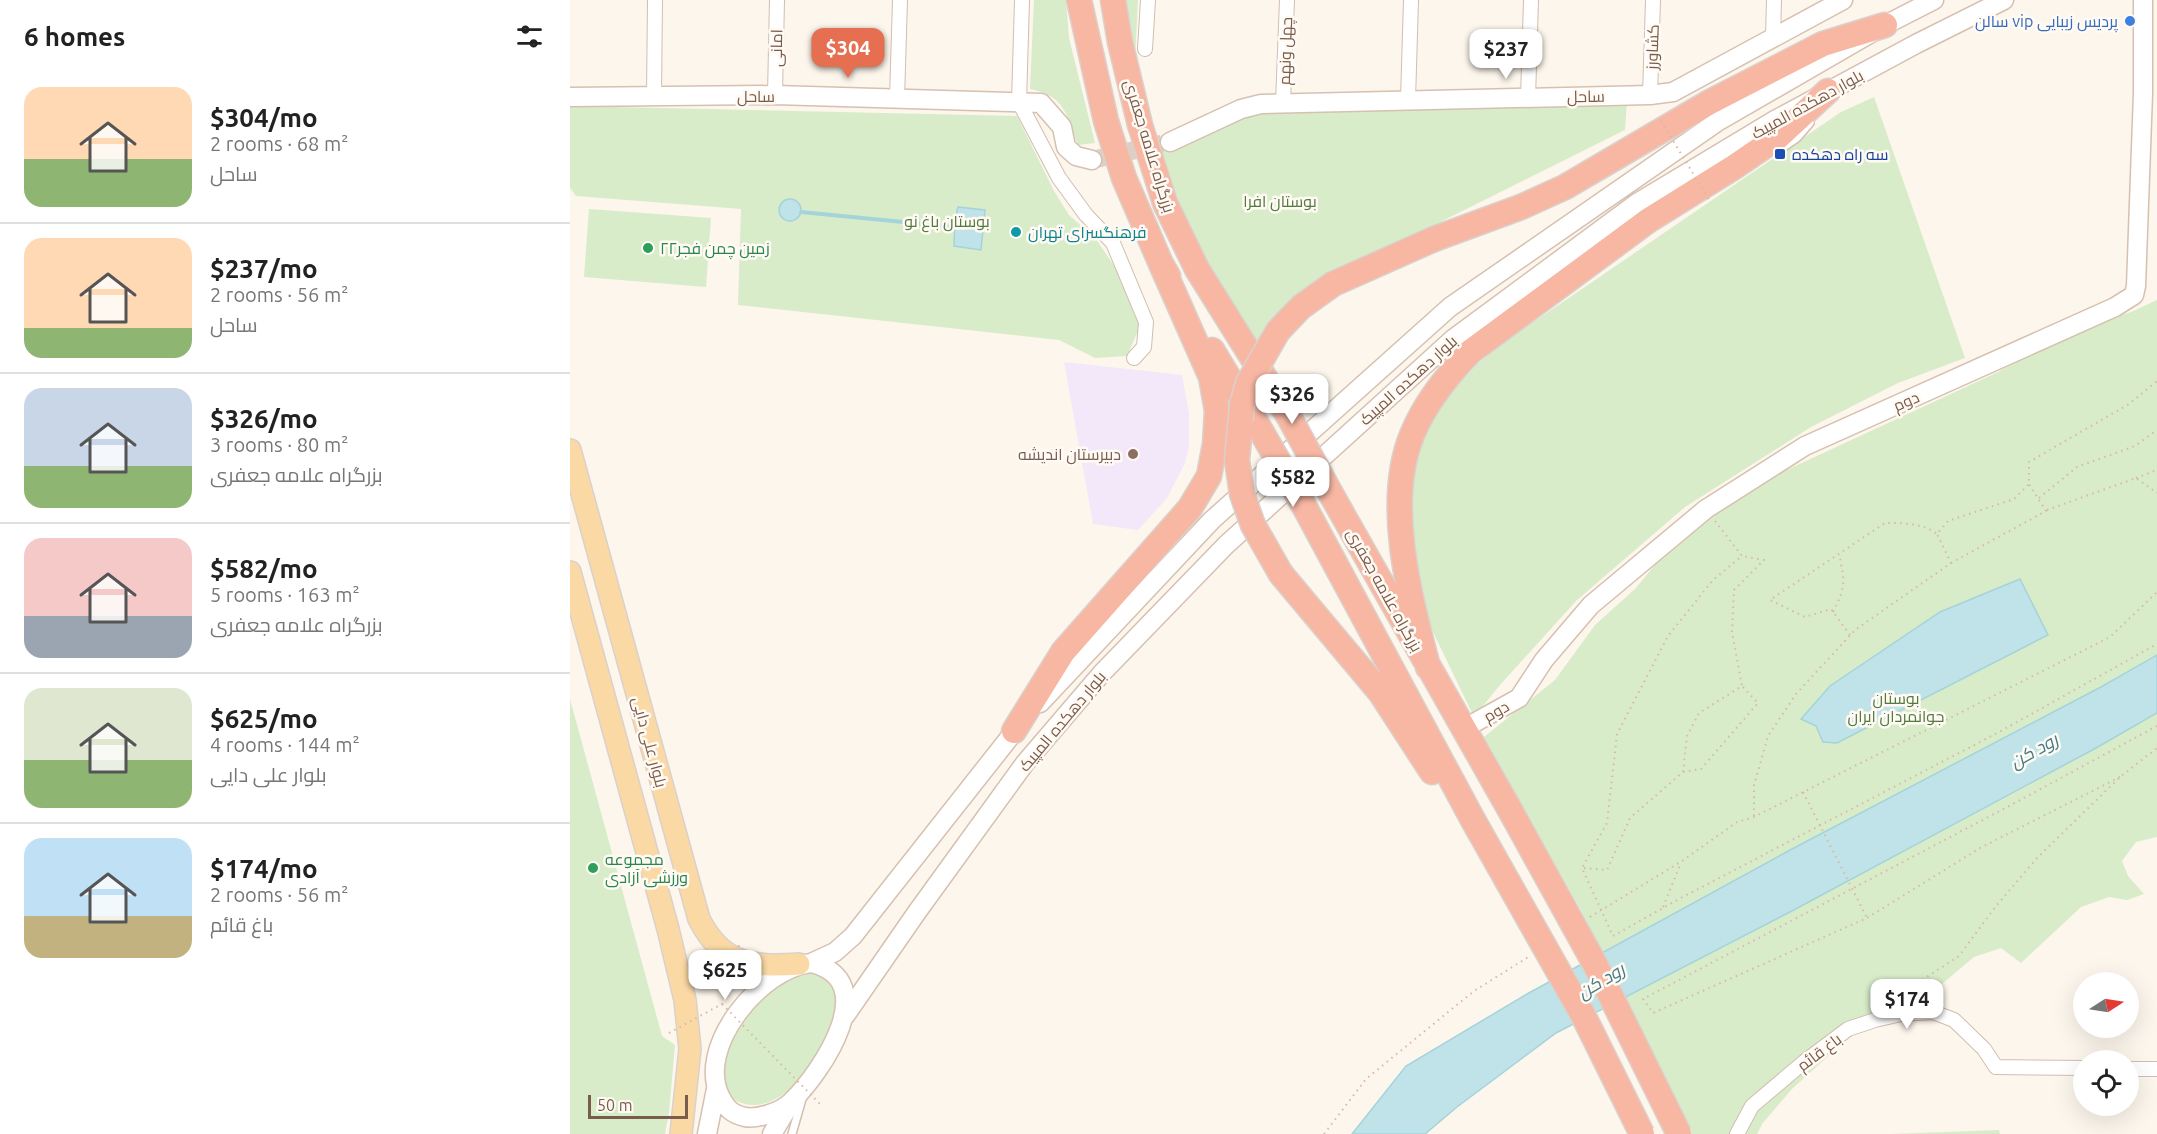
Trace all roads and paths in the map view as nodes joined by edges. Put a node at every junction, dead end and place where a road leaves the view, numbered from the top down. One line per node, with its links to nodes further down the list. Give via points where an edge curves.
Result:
1 (655, 0): 23 (street)
2 (777, 0): 21 (street, امانی)
3 (900, 0): 27 (street)
4 (1023, 0): 29 (street)
5 (1079, 0): 39 (highway, بزرگراه علامه جعفری, via 1106,121 1124,178)
6 (1113, 0): 60 (highway, بزرگراه علامه جعفری, bridge, via 1140,124 1165,203 1197,269 1288,415)
7 (1148, 0): 19 (street)
8 (1287, 0): 30 (street, چهل ونهم)
9 (1411, 0): 28 (street)
10 (1531, 0): 25 (street)
11 (1653, 0): 22 (street, کشاورز)
12 (1774, 0): 18 (street)
13 (1843, 0): 18 (main road, ساحل)
14 (1934, 0): 17 (main road, بلوار دهکده المپیک)
15 (2004, 0): 26 (main road, بلوار دهکده المپیک, via 1916,44)
16 (2143, 0): 20 (main road, دوم)
17 (1885, 25): 64 (main road, بلوار دهکده المپیک, via 1717,122 1450,308 1212,520); 70 (highway, bridge, via 1823,44 1710,102 1565,187 1333,284 1301,307 1278,331 1248,383 1237,460 1242,494 1253,525 1281,574 1380,692 1428,767)
18 (1773, 37): 22 (main road, ساحل, via 1673,92)
19 (1145, 49)
20 (2150, 93): 49 (main road, دوم, via 2134,295 1805,446)
21 (775, 95): 23 (main road, ساحل); 27 (main road, ساحل)
22 (1650, 95): 25 (main road, ساحل)
23 (654, 96): 24 (main road, ساحل)
24 (570, 97)
25 (1528, 98): 28 (main road, ساحل)
26 (1824, 98): 37 (highway, via 1778,137); 82 (main road, بلوار دهکده المپیک, via 1775,120 1637,203 1453,339 1226,545 1102,673 1025,763)
27 (897, 99): 29 (main road, ساحل)
28 (1408, 100): 30 (main road, ساحل)
29 (1019, 102): 35 (main road, ساحل, via 1041,104 1062,127 1066,147 1076,156); 40 (street, via 1059,178 1113,243 1146,322 1143,347)
30 (1283, 103): 33 (main road, ساحل, via 1241,109)
31 (1815, 117): 34 (lane, via 1797,138)
32 (1660, 121): 38 (path, bridge)
33 (1170, 141)
34 (1773, 154)
35 (1092, 160)
36 (1712, 191): 37 (lane)
37 (1677, 203): 60 (highway, via 1470,352 1447,376 1428,405 1412,436 1403,469 1400,522 1409,595)
38 (1711, 203)
39 (1161, 264): 64 (highway, via 1211,377 1217,411 1209,476 1190,508 1063,652); 70 (highway, بزرگراه علامه جعفری, bridge, via 1303,504)
40 (1134, 358)
41 (2157, 381): 46 (path, via 2129,404 2029,462)
42 (2157, 430): 48 (path, via 2135,446 2077,467)
43 (570, 450): 79 (main road, بلوار علی دایی, via 699,919 722,951 748,963)
44 (2157, 470): 45 (path)
45 (2136, 478): 47 (path); 50 (path)
46 (2029, 484): 48 (path); 51 (path, via 2014,499 1948,521)
47 (2157, 493)
48 (2038, 498): 50 (path)
49 (1706, 509): 53 (path); 62 (main road, دوم, via 1591,605 1544,660 1519,698)
50 (2046, 511): 54 (path)
51 (1937, 534): 52 (path, via 1904,523 1885,524); 54 (path)
52 (1839, 554): 57 (path, via 1843,593); 57 (path, via 1770,600 1805,617 1832,609)
53 (1742, 556): 61 (path, via 1764,560 1734,590 1732,632); 72 (path, via 1713,580 1668,636 1617,734 1607,823)
54 (1951, 563): 58 (path)
55 (570, 572): 91 (main road, بلوار علی دایی, via 685,1000 690,1049)
56 (2157, 592): 68 (path, via 2110,637)
57 (1833, 612): 58 (path)
58 (1850, 635): 69 (path, via 1796,694 1768,736 1754,785)
59 (2157, 644): 73 (path, via 1991,736)
60 (1428, 667): 97 (highway, بزرگراه علامه جعفری, bridge, via 1596,966)
61 (1742, 686): 66 (path, via 1699,713 1687,736); 66 (path, via 1758,703 1701,769)
62 (1474, 723)
63 (2157, 726): 75 (path, via 1642,999 1653,1013)
64 (1014, 730): 79 (main road, بلوار دهکده المپیک, via 853,936 835,952)
65 (2157, 748): 67 (path)
66 (1683, 772): 72 (path, via 1630,819 1607,870)
67 (2120, 777): 75 (path, via 1980,848); 81 (path, via 2037,858 1959,956)
68 (1803, 792): 69 (path); 75 (path, bridge)
69 (1754, 817): 71 (path, via 1737,822)
70 (1473, 820): 96 (highway, بزرگراه علامه جعفری, bridge, via 1583,1015)
71 (1682, 861): 73 (path); 74 (path)
72 (1582, 868): 74 (path)
73 (1663, 907): 74 (path, via 1613,936)
74 (1601, 910): 76 (path)
75 (1867, 918)
76 (1581, 923)
77 (739, 945): 80 (path, bridge)
78 (1533, 954): 95 (path, via 1474,991 1366,1078)
79 (805, 964): 82 (main road, via 824,966 839,981 844,991); 88 (main road, via 765,983 738,1012 718,1050)
80 (722, 1004): 83 (path, bridge); 90 (path, bridge)
81 (1880, 1007)
82 (844, 1016): 87 (main road, via 830,1049)
83 (669, 1034)
84 (2073, 1068): 98 (street, باغ قائم, via 1996,1067 1984,1049 1954,1020 1933,1012 1901,1014 1848,1029 1752,1106)
85 (2139, 1069): 86 (street)
86 (2157, 1069)
87 (810, 1079): 89 (main road); 94 (lane)
88 (716, 1089): 89 (main road, via 736,1115 764,1116); 92 (main road)
89 (790, 1104): 93 (main road)
90 (822, 1106)
91 (681, 1134)
92 (707, 1134)
93 (772, 1134)
94 (792, 1134)
95 (1324, 1134)
96 (1642, 1134)
97 (1679, 1134)
98 (1737, 1134)

